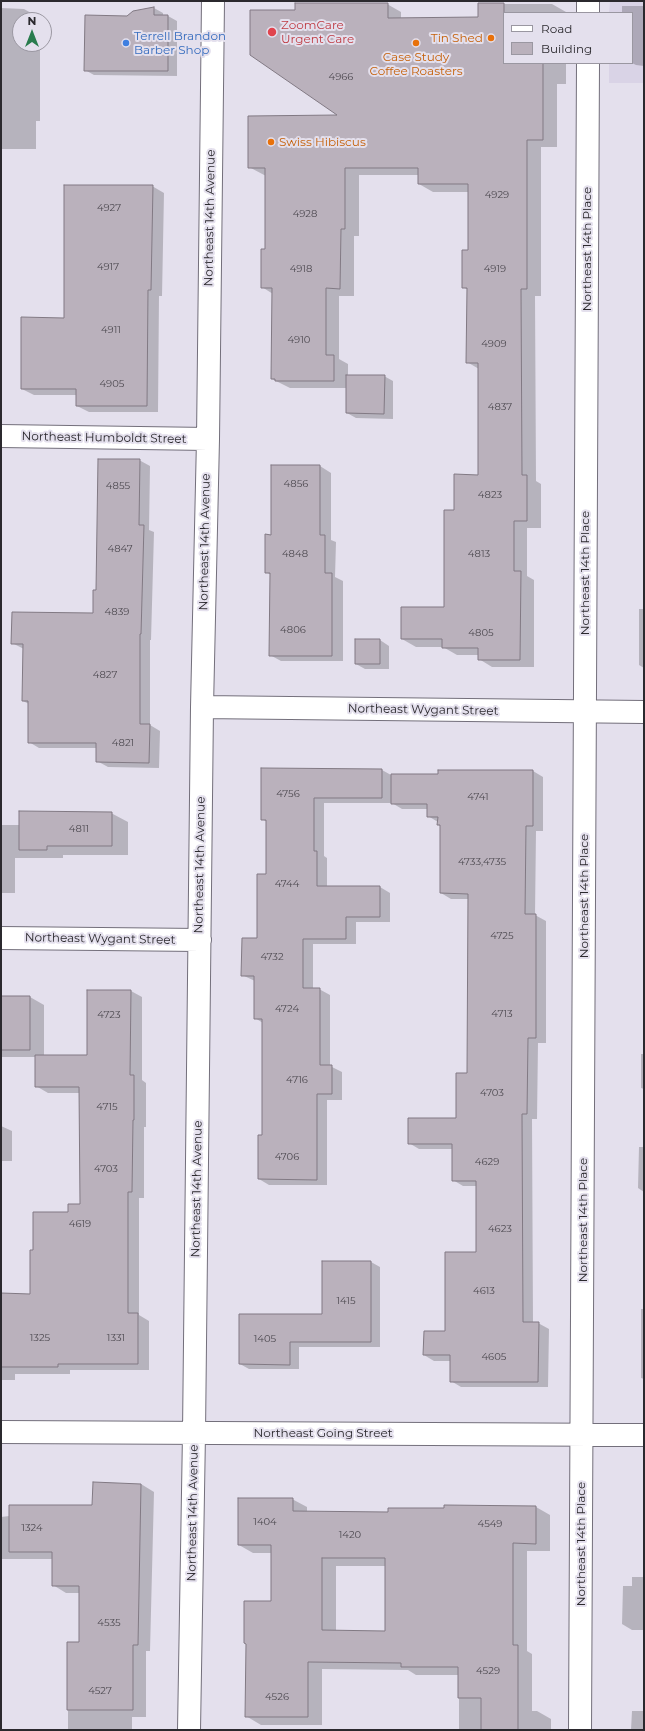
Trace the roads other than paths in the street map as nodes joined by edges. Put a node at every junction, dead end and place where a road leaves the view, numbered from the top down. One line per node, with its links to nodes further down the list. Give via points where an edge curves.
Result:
1 (213, 1): 6 (street, Northeast 14th Avenue)
2 (588, 1): 3 (street)
3 (588, 12)
4 (588, 64): 8 (street, Northeast 14th Place)
5 (1, 436): 6 (street, Northeast Humboldt Street)
6 (208, 439): 7 (street, Northeast 14th Avenue)
7 (202, 707): 8 (street, Northeast Wygant Street); 11 (street, Northeast 14th Avenue)
8 (584, 712): 9 (street, Northeast Wygant Street); 14 (street, Northeast 14th Place)
9 (644, 712)
10 (1, 938): 11 (street, Northeast Wygant Street)
11 (200, 940): 13 (street, Northeast 14th Avenue)
12 (1, 1432): 13 (street, Northeast Going Street)
13 (194, 1433): 14 (street, Northeast Going Street); 16 (street, Northeast 14th Avenue)
14 (582, 1435): 15 (street, Northeast Going Street); 17 (street, Northeast 14th Place)
15 (644, 1435)
16 (190, 1730)
17 (580, 1730)

